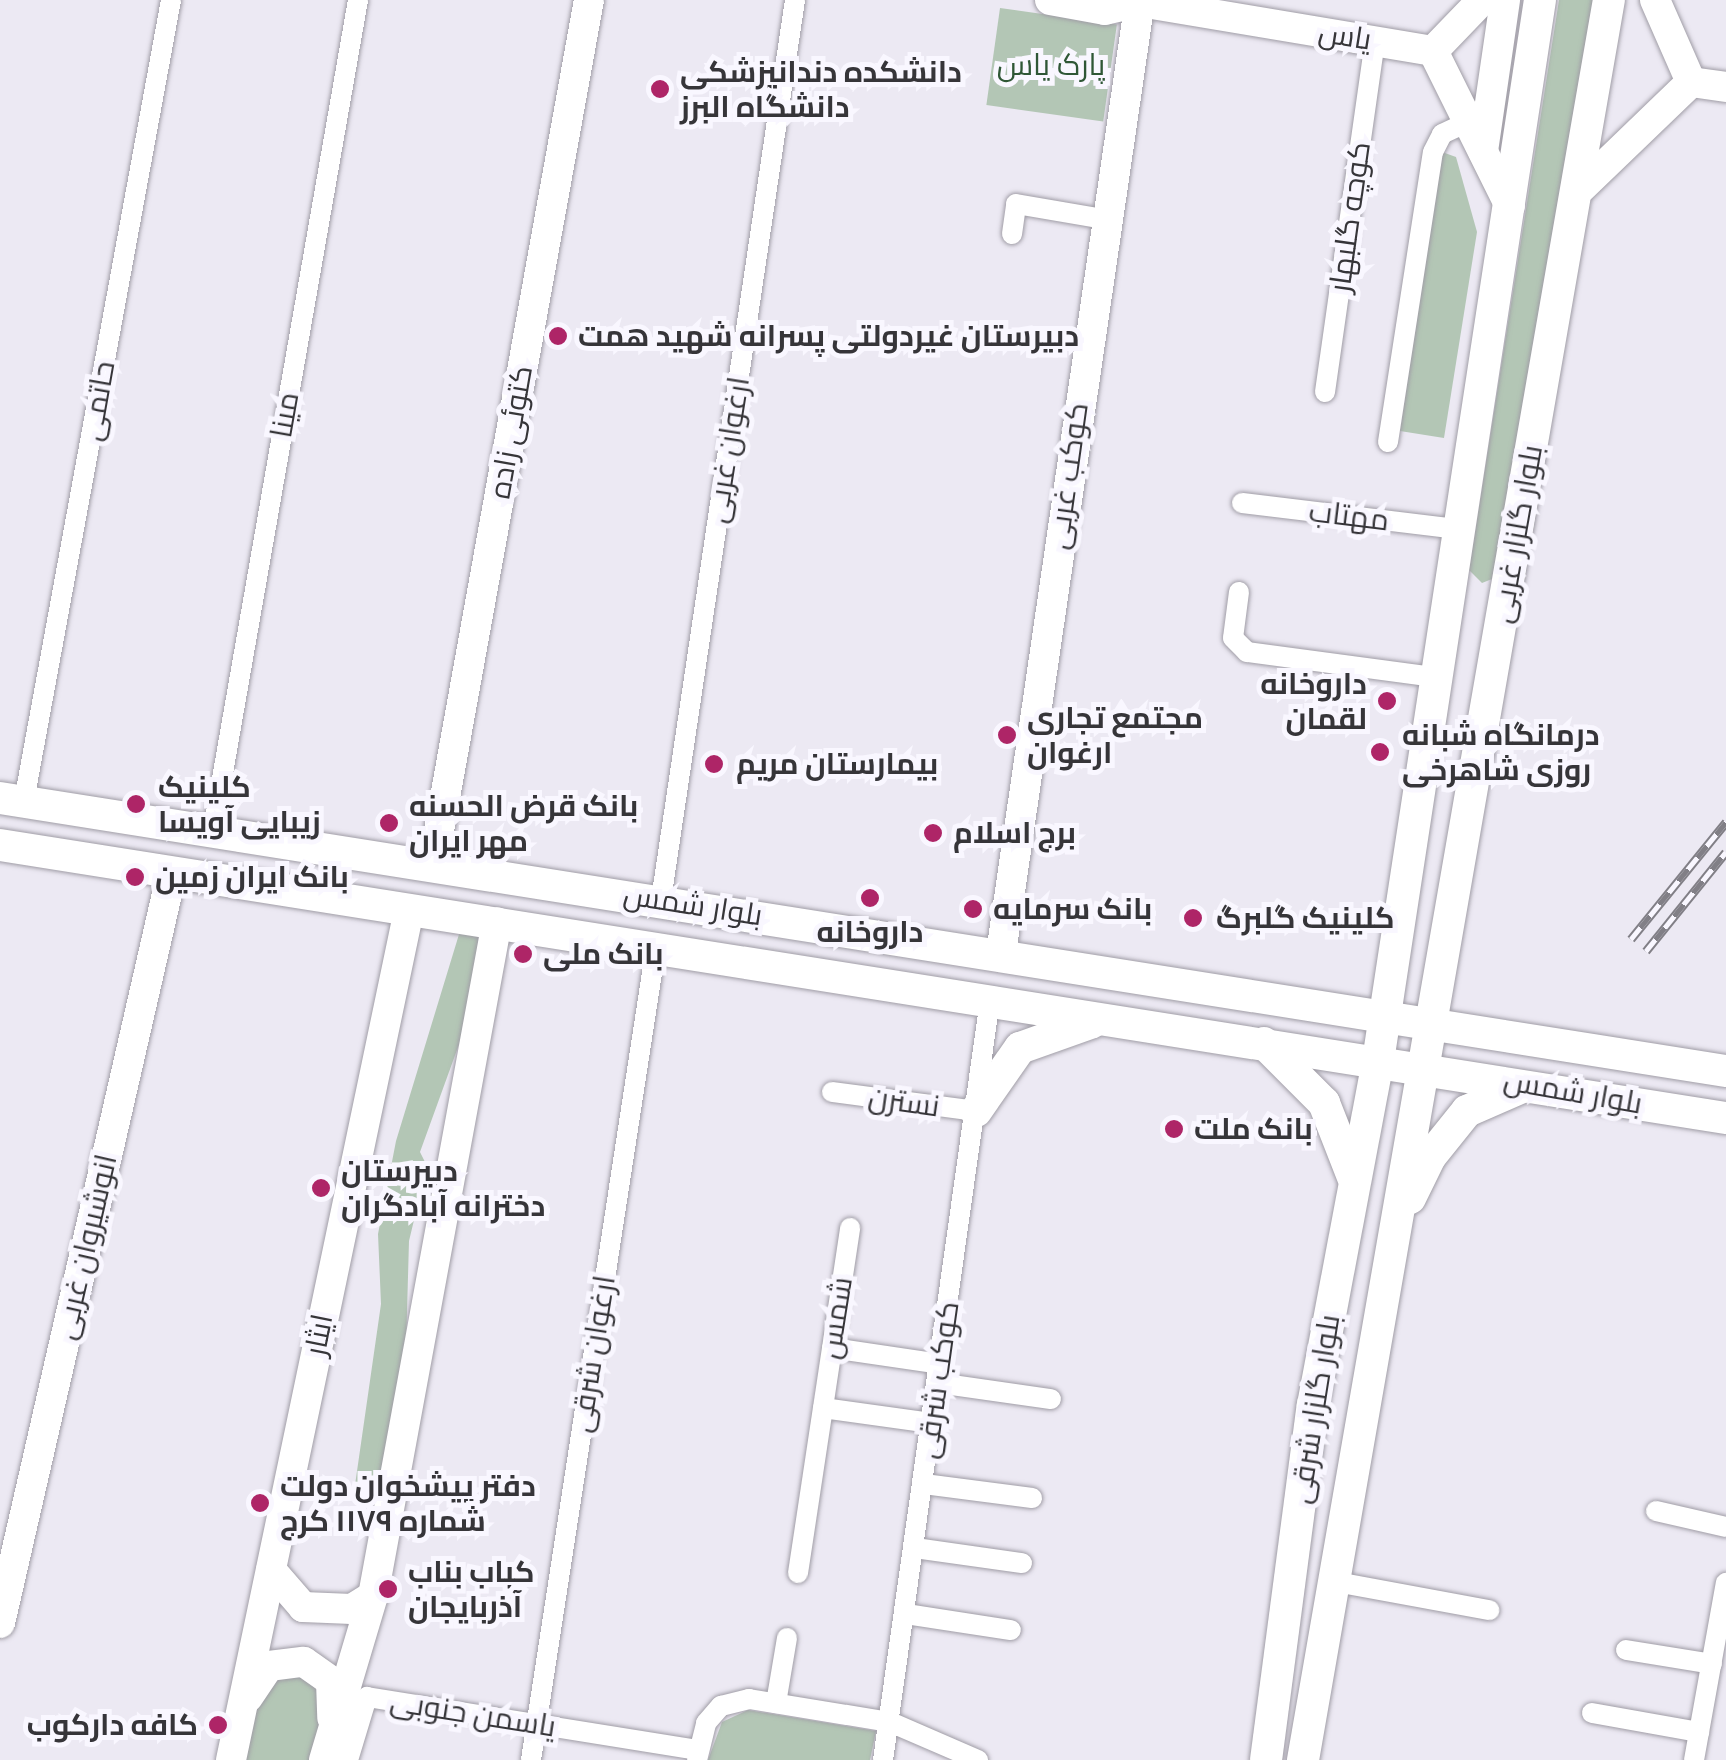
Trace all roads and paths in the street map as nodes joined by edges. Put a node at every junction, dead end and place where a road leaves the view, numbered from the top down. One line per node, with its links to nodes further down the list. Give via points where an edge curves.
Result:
1 (171, 0): 31 (street, حاتمی)
2 (358, 0): 32 (street, مینا)
3 (590, 0): 34 (street, کتوئی زاده)
4 (795, 0): 36 (street, ارغوان غربی)
5 (1050, 0): 11 (street, یاس, via 1105,10)
6 (1482, 0): 13 (street)
7 (1505, 0): 17 (street)
8 (1540, 0): 19 (main road, بلوار گلزار غربی)
9 (1609, 0): 18 (main road, بلوار گلزار غربی)
10 (1655, 0): 14 (street)
11 (1139, 1): 12 (street, یاس); 20 (street, کوکب غربی)
12 (1375, 42): 13 (street, یاس); 22 (street, کوچه گلبهار)
13 (1433, 51): 16 (street)
14 (1691, 82): 15 (street); 18 (street)
15 (1726, 87)
16 (1468, 122): 17 (street); 23 (street, via 1436,140)
17 (1482, 151): 19 (street)
18 (1580, 188): 27 (main road, بلوار گلزار غربی)
19 (1510, 206): 25 (main road, بلوار گلزار غربی)
20 (1104, 218): 21 (street, via 1016,204); 40 (street, کوکب غربی)
21 (1012, 234)
22 (1325, 392)
23 (1388, 442)
24 (1242, 503): 25 (street, مهتاب)
25 (1456, 529): 26 (main road, بلوار گلزار غربی)
26 (1450, 571): 27 (main road, via 1456,592 1479,602); 30 (main road, بلوار گلزار غربی)
27 (1507, 586): 29 (main road, بلوار گلزار غربی)
28 (1239, 592): 30 (street, via 1232,638 1247,652)
29 (1495, 653): 30 (main road, via 1470,637); 44 (main road, بلوار گلزار غربی)
30 (1436, 661): 42 (main road, بلوار گلزار غربی)
31 (12, 799): 32 (main road, بلوار شمس)
32 (213, 830): 34 (main road, بلوار شمس)
33 (0, 845): 35 (main road, بلوار شمس)
34 (433, 864): 36 (main road, بلوار شمس)
35 (160, 886): 37 (main road, بلوار شمس); 69 (street, انوشیروان غربی); 79 (street, انوشیروان غربی)
36 (660, 900): 40 (main road, بلوار شمس)
37 (409, 910): 38 (main road, بلوار شمس); 72 (street, ایثار)
38 (496, 922): 39 (main road, بلوار شمس); 76 (street)
39 (656, 947): 41 (main road, بلوار شمس); 90 (street, ارغوان شرقی)
40 (1001, 954): 42 (main road, بلوار شمس)
41 (990, 1000): 43 (main road, بلوار شمس); 51 (street, کوکب شرقی)
42 (1385, 1014): 44 (main road, بلوار شمس); 46 (main road, بلوار گلزار غربی)
43 (1112, 1019): 45 (main road, بلوار شمس); 51 (main road, via 1044,1035 1020,1048)
44 (1428, 1021): 47 (main road, بلوار گلزار غربی); 48 (main road, بلوار شمس)
45 (1264, 1043): 46 (main road, بلوار شمس); 53 (main road, via 1324,1103)
46 (1378, 1061): 47 (main road, بلوار شمس); 53 (main road, بلوار گلزار شرقی)
47 (1421, 1067): 49 (main road, بلوار شمس); 55 (main road, بلوار گلزار شرقی)
48 (1726, 1071)
49 (1532, 1085): 52 (main road, بلوار شمس); 55 (main road, via 1488,1097 1448,1130)
50 (832, 1092): 51 (street, نسترن)
51 (976, 1111): 57 (street, کوکب شرقی)
52 (1726, 1118)
53 (1355, 1185): 59 (main road, بلوار گلزار شرقی)
54 (850, 1228): 56 (street, شمس)
55 (1393, 1240): 61 (main road, بلوار گلزار شرقی)
56 (832, 1348): 57 (street); 60 (street, شمس)
57 (939, 1374): 58 (street); 62 (street, کوکب شرقی)
58 (1051, 1399)
59 (1313, 1405): 61 (main road, via 1322,1433 1334,1441 1358,1432); 66 (main road, بلوار گلزار شرقی)
60 (823, 1408): 62 (street); 73 (street, شمس)
61 (1366, 1417): 67 (main road, بلوار گلزار شرقی)
62 (931, 1423): 63 (street, کوکب شرقی)
63 (924, 1484): 64 (street); 70 (street, کوکب شرقی)
64 (1032, 1498)
65 (1656, 1512): 68 (street)
66 (1297, 1522): 67 (main road, via 1306,1492 1324,1480 1343,1489); 98 (main road, بلوار گلزار شرقی)
67 (1348, 1526): 74 (main road, بلوار گلزار شرقی)
68 (1726, 1527)
69 (0, 1545)
70 (915, 1548): 71 (street); 78 (street, کوکب شرقی)
71 (1022, 1563)
72 (271, 1570): 76 (street, via 283,1592 315,1610 352,1609); 87 (street, ایثار)
73 (798, 1573)
74 (1336, 1582): 77 (street); 99 (main road, بلوار گلزار شرقی)
75 (1726, 1583): 83 (street)
76 (373, 1596): 92 (street)
77 (1489, 1610)
78 (906, 1614): 80 (street); 89 (street, کوکب شرقی)
79 (0, 1623)
80 (1010, 1630)
81 (787, 1638): 84 (street)
82 (1626, 1650): 83 (street)
83 (1712, 1664): 85 (street)
84 (776, 1703): 89 (street); 93 (street, via 749,1698 720,1706)
85 (1704, 1705): 86 (street); 91 (street)
86 (1726, 1708)
87 (241, 1710): 92 (street, via 269,1666 304,1662 330,1681); 94 (street, ایثار)
88 (1592, 1713): 91 (street)
89 (890, 1722): 96 (street, کوکب شرقی); 97 (street)
90 (536, 1724): 92 (street, یاسمن جنوبی, via 367,1697); 93 (street, یاسمن جنوبی); 95 (street, ارغوان شرقی)
91 (1699, 1732): 100 (street)
92 (334, 1754)
93 (697, 1755)
94 (231, 1760)
95 (530, 1760)
96 (883, 1760)
97 (978, 1760)
98 (1266, 1760)
99 (1303, 1760)
100 (1694, 1760)

